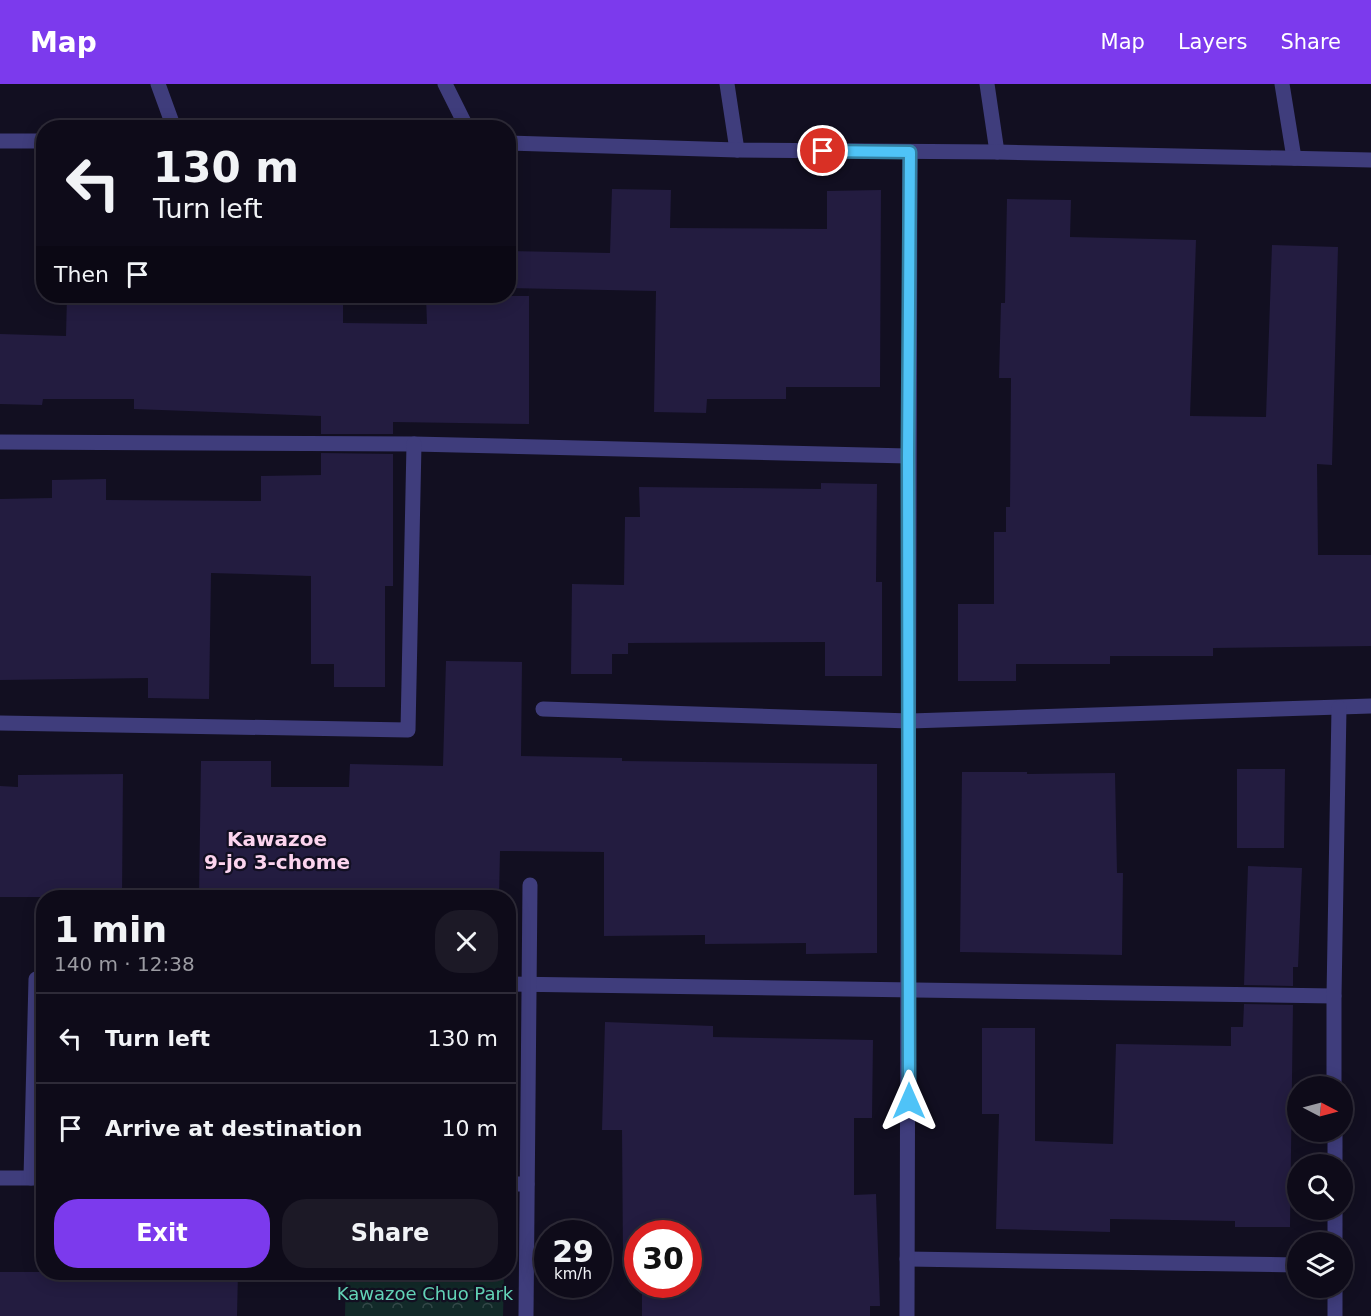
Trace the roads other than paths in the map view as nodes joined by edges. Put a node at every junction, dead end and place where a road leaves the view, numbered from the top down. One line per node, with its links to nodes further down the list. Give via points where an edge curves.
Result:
1 (158, 84): 6 (street)
2 (445, 84): 7 (street)
3 (727, 84): 11 (street)
4 (987, 84): 13 (street)
5 (1282, 84): 14 (street)
6 (171, 120)
7 (463, 120)
8 (0, 141): 9 (street)
9 (36, 141)
10 (516, 143): 11 (street)
11 (737, 150): 12 (street)
12 (910, 152): 13 (street); 18 (street)
13 (997, 152): 14 (street)
14 (1294, 158): 15 (street)
15 (1371, 160)
16 (0, 442): 17 (street)
17 (414, 444): 18 (street); 23 (street, via 408,730)
18 (908, 456): 22 (street)
19 (1371, 706): 20 (street)
20 (1340, 708): 22 (street); 28 (street)
21 (543, 709): 22 (street)
22 (910, 721): 27 (street)
23 (0, 723)
24 (530, 885): 26 (street)
25 (516, 984): 26 (street)
26 (530, 984): 27 (street); 33 (street)
27 (910, 989): 28 (street); 34 (street)
28 (1334, 996): 29 (street)
29 (1334, 1076)
30 (0, 1178): 31 (street)
31 (36, 1178)
32 (516, 1184): 33 (street)
33 (527, 1184): 37 (street)
34 (908, 1259): 35 (street); 38 (street)
35 (1287, 1264)
36 (1335, 1298): 39 (street)
37 (526, 1316)
38 (907, 1316)
39 (1335, 1316)

